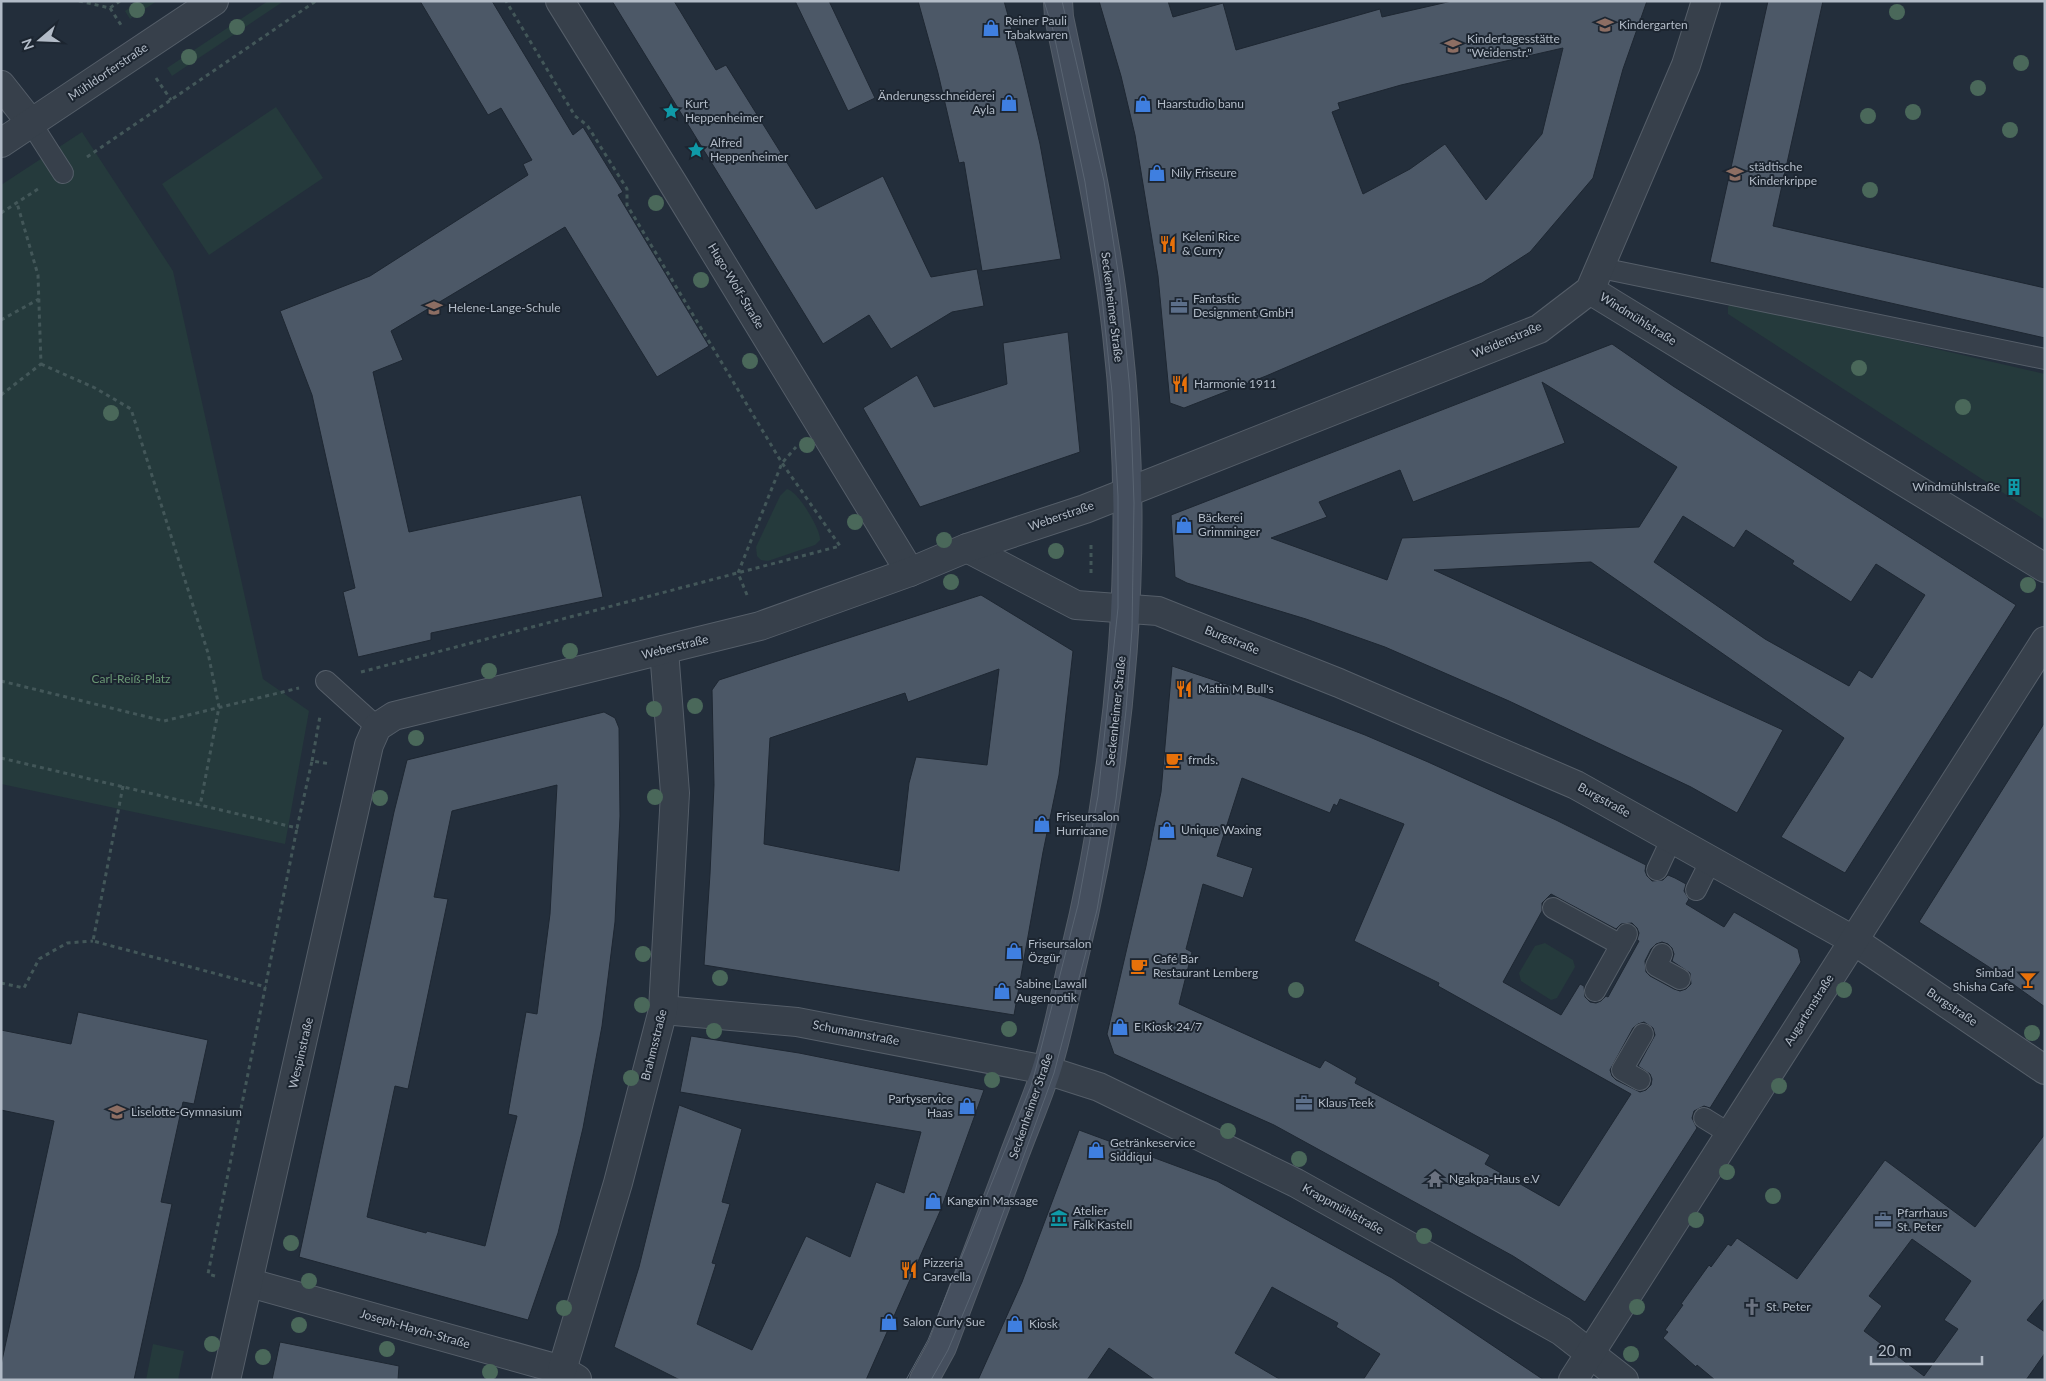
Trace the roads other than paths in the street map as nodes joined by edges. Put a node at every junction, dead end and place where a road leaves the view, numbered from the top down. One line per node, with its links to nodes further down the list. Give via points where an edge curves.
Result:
1 (214, 1): 6 (street, Mühldorferstraße)
2 (560, 1): 14 (street, Hugo-Wolf-Straße)
3 (1706, 1): 9 (street, via 1686,65)
4 (1056, 7): 11 (street, Seckenheimer Straße, via 1094,182 1111,287 1122,391)
5 (1, 85): 6 (street)
6 (31, 123): 7 (street, Mühldorferstraße); 8 (lane)
7 (1, 142)
8 (63, 173)
9 (1596, 279): 10 (lane); 11 (street, Weidenstraße, via 1538,329); 13 (street, Windmühlstraße)
10 (2045, 358)
11 (1126, 492): 12 (street, Weberstraße); 15 (street, Seckenheimer Straße)
12 (967, 548): 14 (street, Weberstraße); 15 (street, via 1076,605)
13 (2045, 568)
14 (910, 572): 17 (street, Weberstraße, via 760,626)
15 (1126, 609): 20 (street, Burgstraße, via 1158,611 1339,682 1576,785); 31 (street, Seckenheimer Straße, via 1107,798 1087,908)
16 (2045, 641): 25 (street, Augartenstraße)
17 (664, 650): 19 (street, Weberstraße, via 394,716); 29 (street, Brahmsstraße, via 674,793)
18 (326, 681): 19 (lane)
19 (377, 727): 36 (street, Wespinstraße, via 369,745)
20 (1672, 838): 21 (street, Burgstraße); 22 (lane)
21 (1711, 860): 23 (lane); 25 (street, Burgstraße)
22 (1657, 870)
23 (1696, 890)
24 (1553, 908): 28 (lane, via 1624,940)
25 (1853, 940): 32 (street, Burgstraße); 35 (street, Augartenstraße)
26 (1662, 954): 27 (lane, via 1656,966)
27 (1680, 979)
28 (1595, 991)
29 (663, 1010): 31 (street, Schumannstraße, via 797,1022); 38 (street, Brahmsstraße)
30 (1643, 1034): 33 (lane, via 1622,1070)
31 (1046, 1070): 37 (street, Krappmühlstraße, via 1099,1087 1296,1183 1561,1331); 40 (street, Seckenheimer Straße, via 942,1347)
32 (2045, 1070)
33 (1640, 1080)
34 (1704, 1118): 35 (lane)
35 (1730, 1134): 37 (street, Augartenstraße)
36 (250, 1283): 38 (street, Joseph-Haydn-Straße); 39 (street, Wespinstraße)
37 (1590, 1354): 41 (street, Augartenstraße); 42 (street, Krappmühlstraße)
38 (570, 1375)
39 (226, 1380)
40 (924, 1380)
41 (1573, 1380)
42 (1624, 1380)

